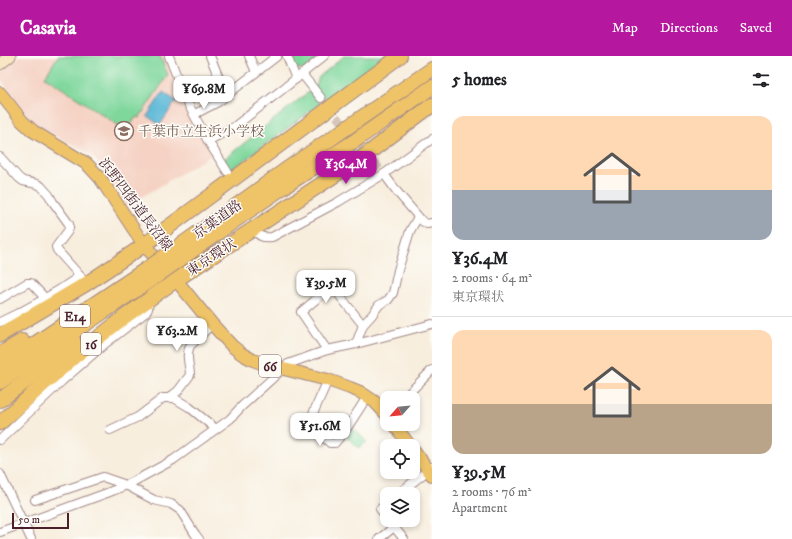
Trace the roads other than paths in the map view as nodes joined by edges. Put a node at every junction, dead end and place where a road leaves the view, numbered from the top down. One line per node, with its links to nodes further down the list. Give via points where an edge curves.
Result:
1 (10, 56): 9 (street)
2 (169, 56): 19 (street, via 186,100)
3 (210, 56): 15 (street)
4 (249, 56): 11 (street)
5 (277, 56): 11 (street)
6 (286, 56): 12 (street)
7 (324, 56): 12 (street)
8 (400, 56): 30 (highway)
9 (0, 64)
10 (432, 69): 26 (highway, 京葉道路 / E14, via 287,168)
11 (256, 72): 15 (street)
12 (299, 76): 16 (street); 20 (street, via 234,127)
13 (432, 88): 26 (highway, 京葉道路 / E14, via 282,188)
14 (0, 92): 30 (main road, 浜野四街道長沼線 / 66, via 33,131 87,164 100,178)
15 (226, 95): 19 (street)
16 (321, 98)
17 (432, 105): 22 (highway, 東京環状 / 16)
18 (432, 113): 22 (street)
19 (195, 114): 20 (street)
20 (208, 141): 24 (street)
21 (430, 144): 25 (street)
22 (367, 154): 29 (highway, 東京環状 / 16)
23 (0, 157): 33 (street, via 23,181 41,186 69,224 68,231 56,247)
24 (227, 171)
25 (384, 174): 27 (street); 29 (street, via 272,237 261,236)
26 (236, 212): 31 (highway, 京葉道路 / E14, bridge)
27 (418, 217): 28 (street, via 426,224); 42 (street, via 410,231 393,293 388,300 379,305)
28 (432, 223)
29 (254, 229): 34 (highway, 東京環状 / 16)
30 (144, 244): 33 (highway); 34 (main road, 浜野四街道長沼線 / 66)
31 (154, 270): 32 (highway, 京葉道路 / E14); 35 (highway, 京葉道路 / E14)
32 (135, 276): 46 (highway, via 118,280); 47 (highway, 京葉道路 / E14)
33 (83, 280): 36 (street); 43 (highway)
34 (176, 280): 38 (highway, 東京環状 / 16); 40 (main road, 浜野四街道長沼線 / 66)
35 (127, 296): 51 (highway, 京葉道路 / E14); 55 (highway, via 115,310)
36 (45, 298): 37 (street, via 31,283 27,283); 39 (street)
37 (0, 299)
38 (149, 300): 57 (highway, 東京環状 / 16, via 74,357); 62 (street, via 145,313 62,381)
39 (0, 322)
40 (212, 324): 48 (main road, 浜野四街道長沼線 / 66, via 242,354); 54 (street, via 190,346 187,355 190,376)
41 (432, 324): 44 (street)
42 (363, 325): 44 (street); 45 (street, via 332,286 301,312)
43 (0, 335)
44 (356, 344): 45 (street)
45 (327, 350): 48 (street, via 288,364)
46 (0, 354)
47 (0, 367)
48 (282, 369): 50 (main road, 浜野四街道長沼線 / 66); 59 (street, via 230,420)
49 (432, 370): 52 (street)
50 (328, 380): 53 (main road, 浜野四街道長沼線 / 66); 53 (street, via 311,418 312,426 330,443 335,443)
51 (0, 382)
52 (411, 391)
53 (367, 397): 56 (main road, 浜野四街道長沼線 / 66)
54 (169, 398): 59 (street, via 189,406); 61 (street, via 163,398 138,417)
55 (0, 400)
56 (380, 408)
57 (11, 414): 58 (highway, 東京環状 / 16); 60 (highway)
58 (0, 423)
59 (216, 429): 66 (street, via 173,460)
60 (0, 430)
61 (110, 430)
62 (0, 440)
63 (420, 457): 64 (main road)
64 (431, 470): 67 (street)
65 (0, 474): 69 (street)
66 (126, 485): 68 (street, via 103,477); 69 (street); 73 (street, via 180,510)
67 (408, 487)
68 (35, 500)
69 (23, 524): 71 (street); 72 (street)
70 (394, 527): 74 (street); 75 (street)
71 (0, 532)
72 (31, 539)
73 (199, 539)
74 (379, 539)
75 (404, 539)

